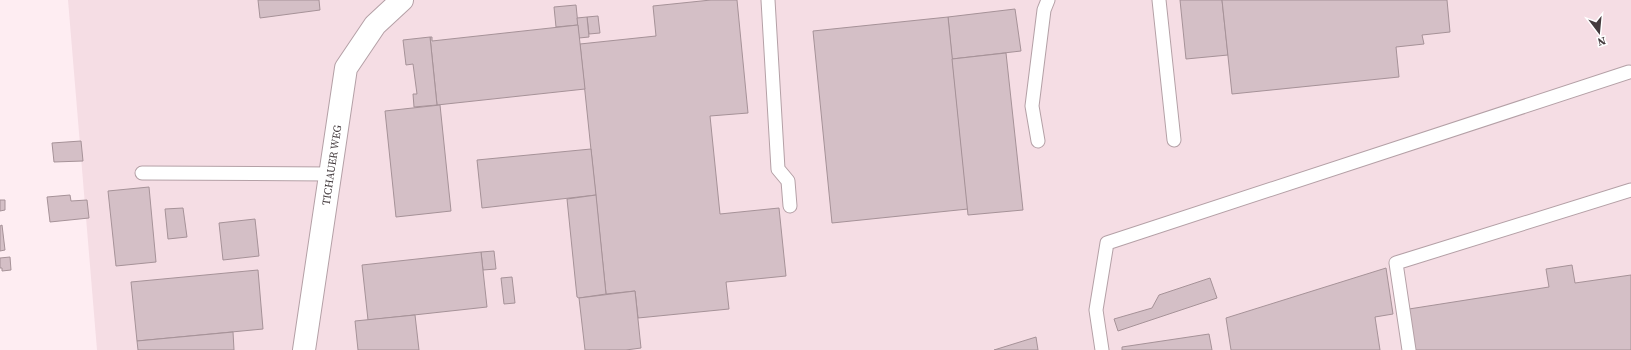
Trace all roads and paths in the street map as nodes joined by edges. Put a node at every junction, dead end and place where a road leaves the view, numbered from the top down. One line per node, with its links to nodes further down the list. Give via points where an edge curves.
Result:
1 (402, 0): 9 (street, TICHAUER WEG, via 375,25 346,68)
2 (768, 0): 11 (lane, via 778,169 788,181)
3 (1048, 0): 7 (lane, via 1044,10 1032,106)
4 (1160, 0): 6 (lane)
5 (1629, 72): 13 (lane, via 1107,243 1096,310)
6 (1174, 140)
7 (1038, 141)
8 (142, 174): 9 (lane)
9 (330, 174): 12 (street, TICHAUER WEG)
10 (1631, 190): 14 (lane, via 1396,263)
11 (790, 206)
12 (304, 350)
13 (1102, 350)
14 (1409, 350)

